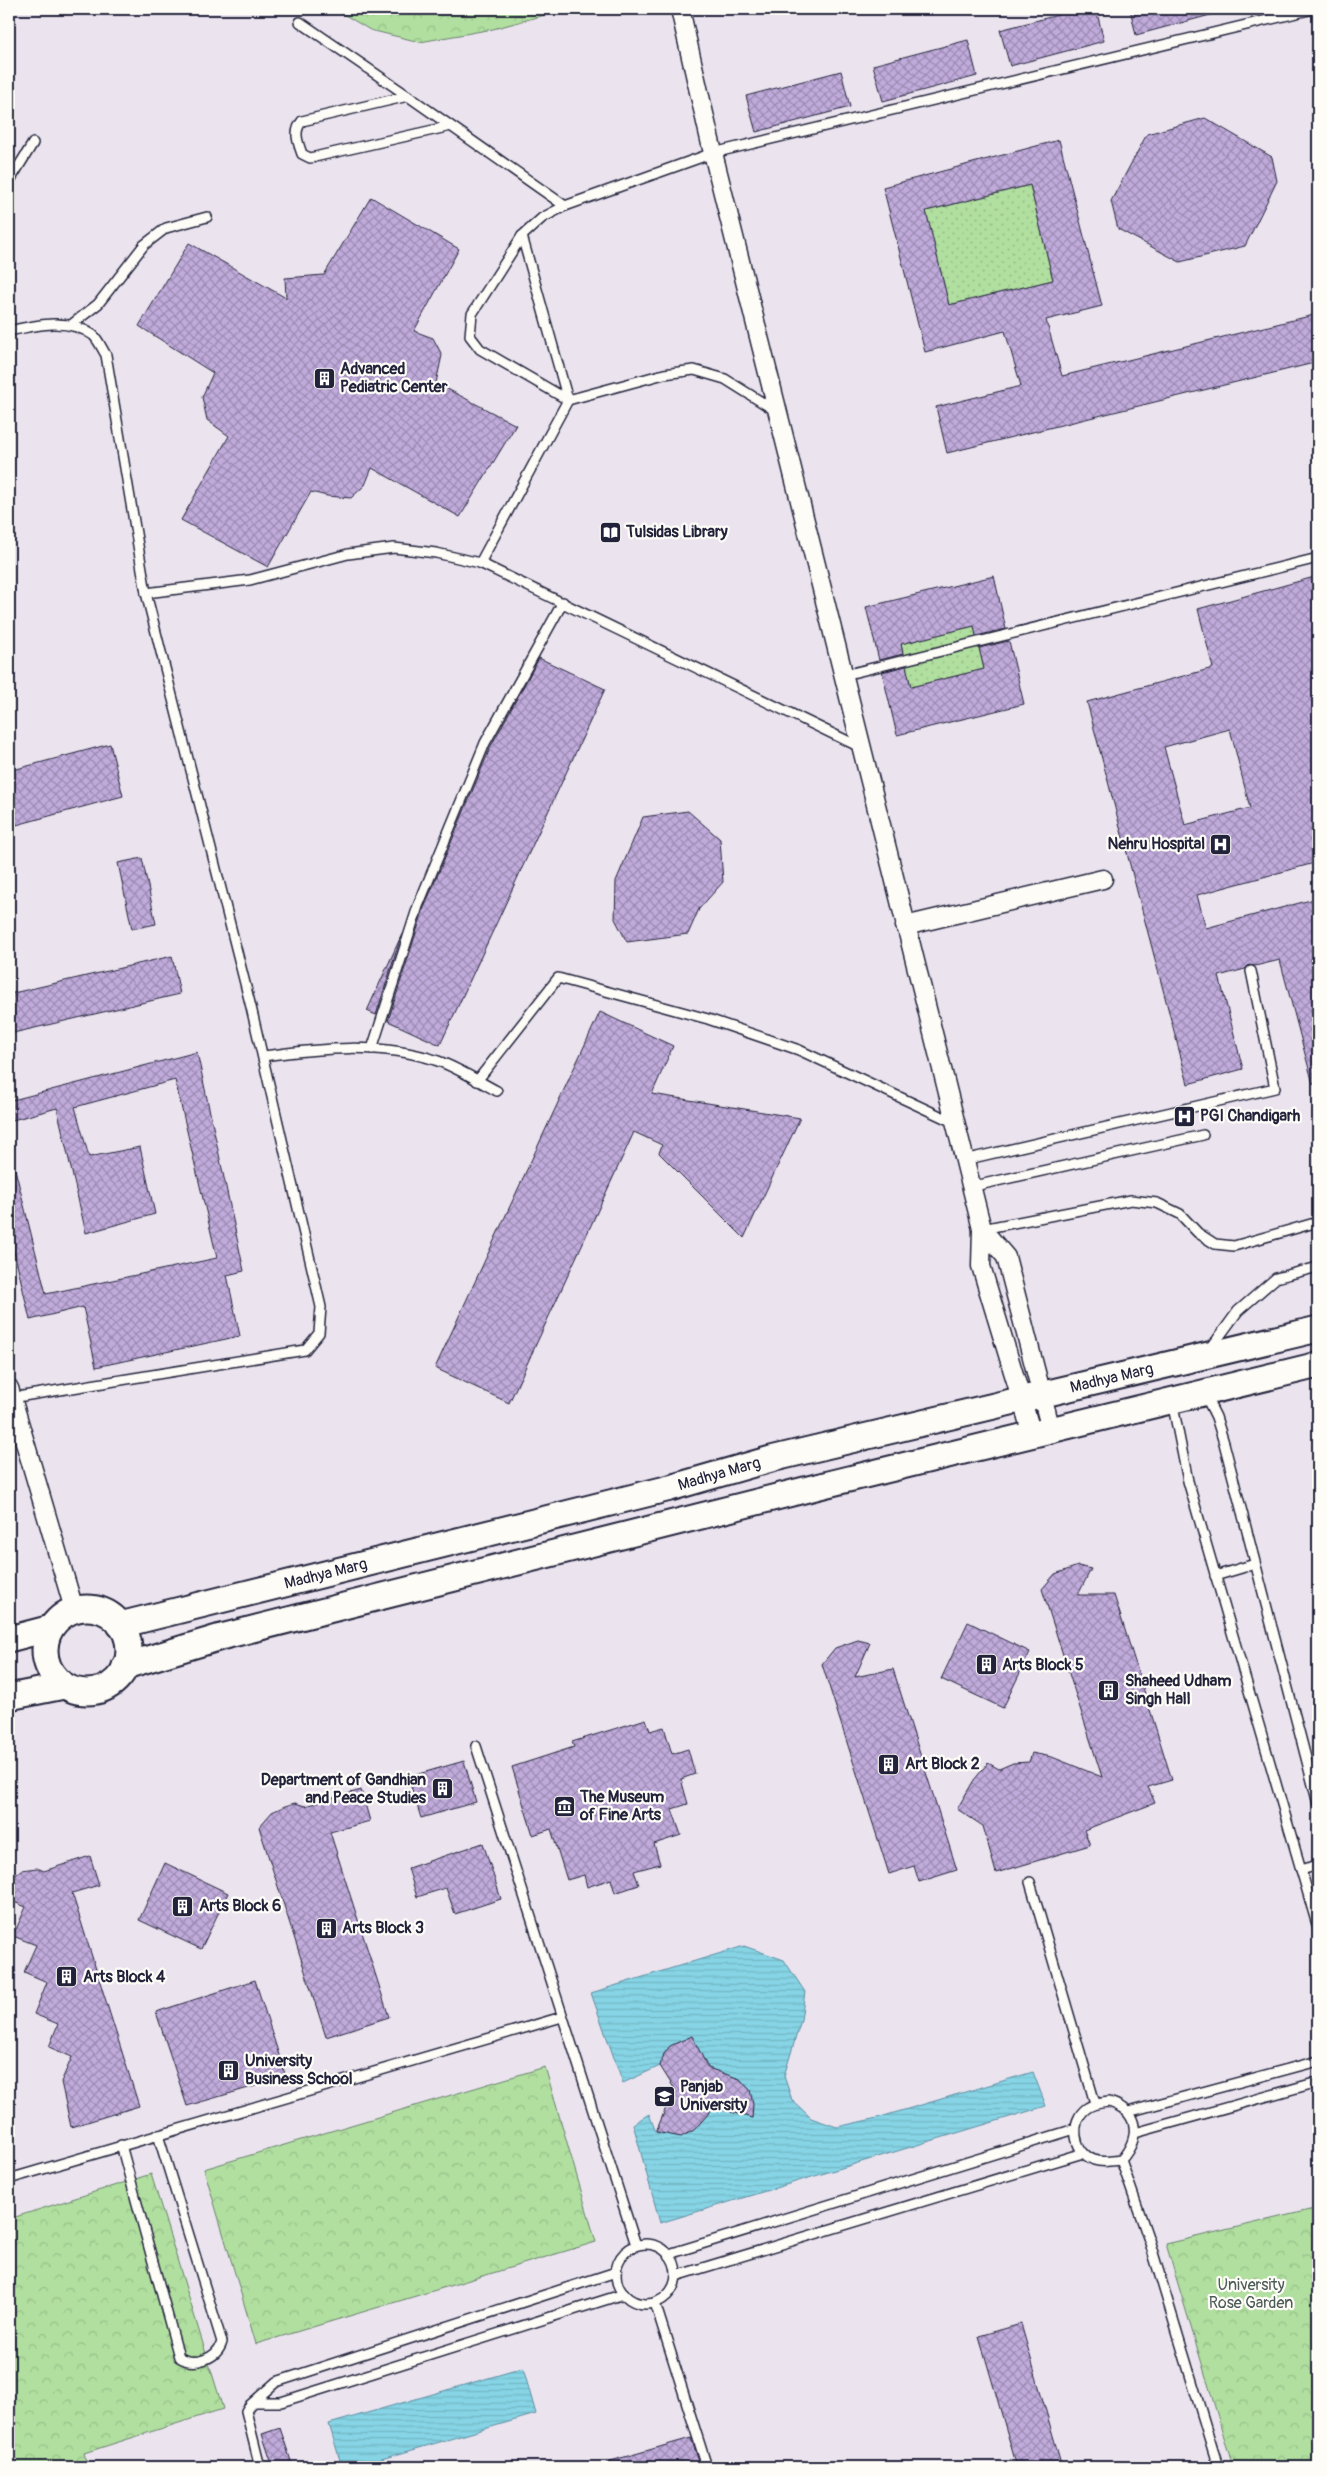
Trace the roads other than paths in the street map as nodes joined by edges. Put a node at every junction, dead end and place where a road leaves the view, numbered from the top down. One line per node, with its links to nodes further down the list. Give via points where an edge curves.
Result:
1 (680, 9): 7 (street)
2 (1313, 9): 7 (lane)
3 (300, 22): 4 (lane)
4 (408, 96): 5 (lane); 5 (lane, via 302,121 296,134 302,154 310,158)
5 (451, 126): 9 (lane)
6 (32, 143): 8 (lane)
7 (713, 153): 9 (lane); 15 (street)
8 (9, 182)
9 (565, 206): 11 (lane, via 542,218)
10 (207, 217): 12 (lane, via 166,228 144,244 98,304)
11 (522, 236): 14 (lane); 14 (lane, via 472,314 470,336 480,349)
12 (71, 325): 13 (lane, via 42,324); 18 (lane, via 94,336 106,355)
13 (9, 330)
14 (568, 400): 15 (lane, via 664,374 694,370 725,379); 17 (lane)
15 (779, 414): 20 (street)
16 (1318, 558): 20 (lane)
17 (480, 562): 18 (lane, via 394,548 348,554 250,580); 19 (lane)
18 (146, 593): 26 (lane)
19 (563, 602): 21 (lane); 25 (lane, via 485,743 418,906)
20 (844, 675): 21 (street)
21 (862, 748): 23 (street)
22 (1103, 878): 23 (street)
23 (905, 926): 29 (street)
24 (1251, 971): 31 (lane, via 1275,1088)
25 (372, 1049): 26 (lane); 27 (lane, via 402,1052 440,1062)
26 (263, 1056): 39 (lane, via 321,1307 319,1333 305,1350)
27 (477, 1081): 28 (lane); 29 (lane, via 558,978 708,1019 799,1050)
28 (497, 1091)
29 (953, 1122): 31 (street)
30 (1203, 1135): 32 (lane)
31 (964, 1160): 32 (street)
32 (970, 1187): 34 (street)
33 (1318, 1222): 34 (lane, via 1234,1246 1215,1244 1198,1234 1173,1210 1157,1202 1131,1200)
34 (982, 1229): 41 (street, via 981,1266); 41 (street, via 1006,1257)
35 (1318, 1267): 37 (lane, via 1276,1278 1238,1312)
36 (1318, 1329): 37 (main road, Madhya Marg)
37 (1206, 1355): 41 (main road, Madhya Marg)
38 (1318, 1365): 40 (main road)
39 (10, 1393): 46 (street)
40 (1203, 1393): 42 (main road); 44 (lane, via 1216,1417)
41 (1032, 1397): 43 (street); 47 (main road, Madhya Marg, via 771,1459 670,1488)
42 (1172, 1400): 43 (main road); 45 (lane, via 1188,1481)
43 (1041, 1432): 50 (main road, via 221,1637)
44 (1255, 1564): 45 (lane); 54 (lane)
45 (1215, 1576): 56 (lane)
46 (74, 1609): 47 (main road, via 101,1610); 48 (main road)
47 (120, 1625): 50 (main road, via 127,1638)
48 (51, 1628): 49 (main road); 51 (main road, via 45,1653 48,1666)
49 (9, 1639)
50 (126, 1666): 51 (main road, via 112,1683 92,1692)
51 (64, 1686): 52 (main road)
52 (9, 1697)
53 (476, 1746): 59 (lane)
54 (1318, 1804)
55 (1318, 1865): 56 (lane)
56 (1301, 1870): 58 (lane)
57 (1030, 1882): 62 (lane)
58 (1318, 1928)
59 (562, 2018): 66 (lane); 71 (lane)
60 (1318, 2061): 63 (lane)
61 (1318, 2082): 65 (lane)
62 (1096, 2103): 63 (lane, via 1109,2102); 64 (lane, via 1085,2109)
63 (1128, 2112): 65 (lane, via 1134,2122)
64 (1075, 2129): 68 (lane, via 1076,2141); 72 (lane)
65 (1135, 2133): 69 (lane, via 1132,2146)
66 (158, 2135): 67 (lane); 67 (lane, via 222,2342 215,2355 194,2362 179,2357)
67 (121, 2145): 70 (lane)
68 (1083, 2152): 69 (lane, via 1091,2159 1103,2162); 74 (lane)
69 (1121, 2160): 80 (lane)
70 (9, 2178)
71 (636, 2245): 72 (lane, via 650,2244); 73 (lane, via 619,2260)
72 (669, 2254): 74 (lane)
73 (616, 2272): 75 (lane, via 617,2284); 77 (lane, via 276,2382)
74 (676, 2276): 76 (lane, via 667,2296)
75 (624, 2294): 76 (lane, via 632,2301); 77 (lane, via 281,2402)
76 (655, 2303): 79 (lane)
77 (256, 2402): 78 (lane, via 247,2409 246,2415)
78 (260, 2467)
79 (707, 2467)
80 (1218, 2467)

